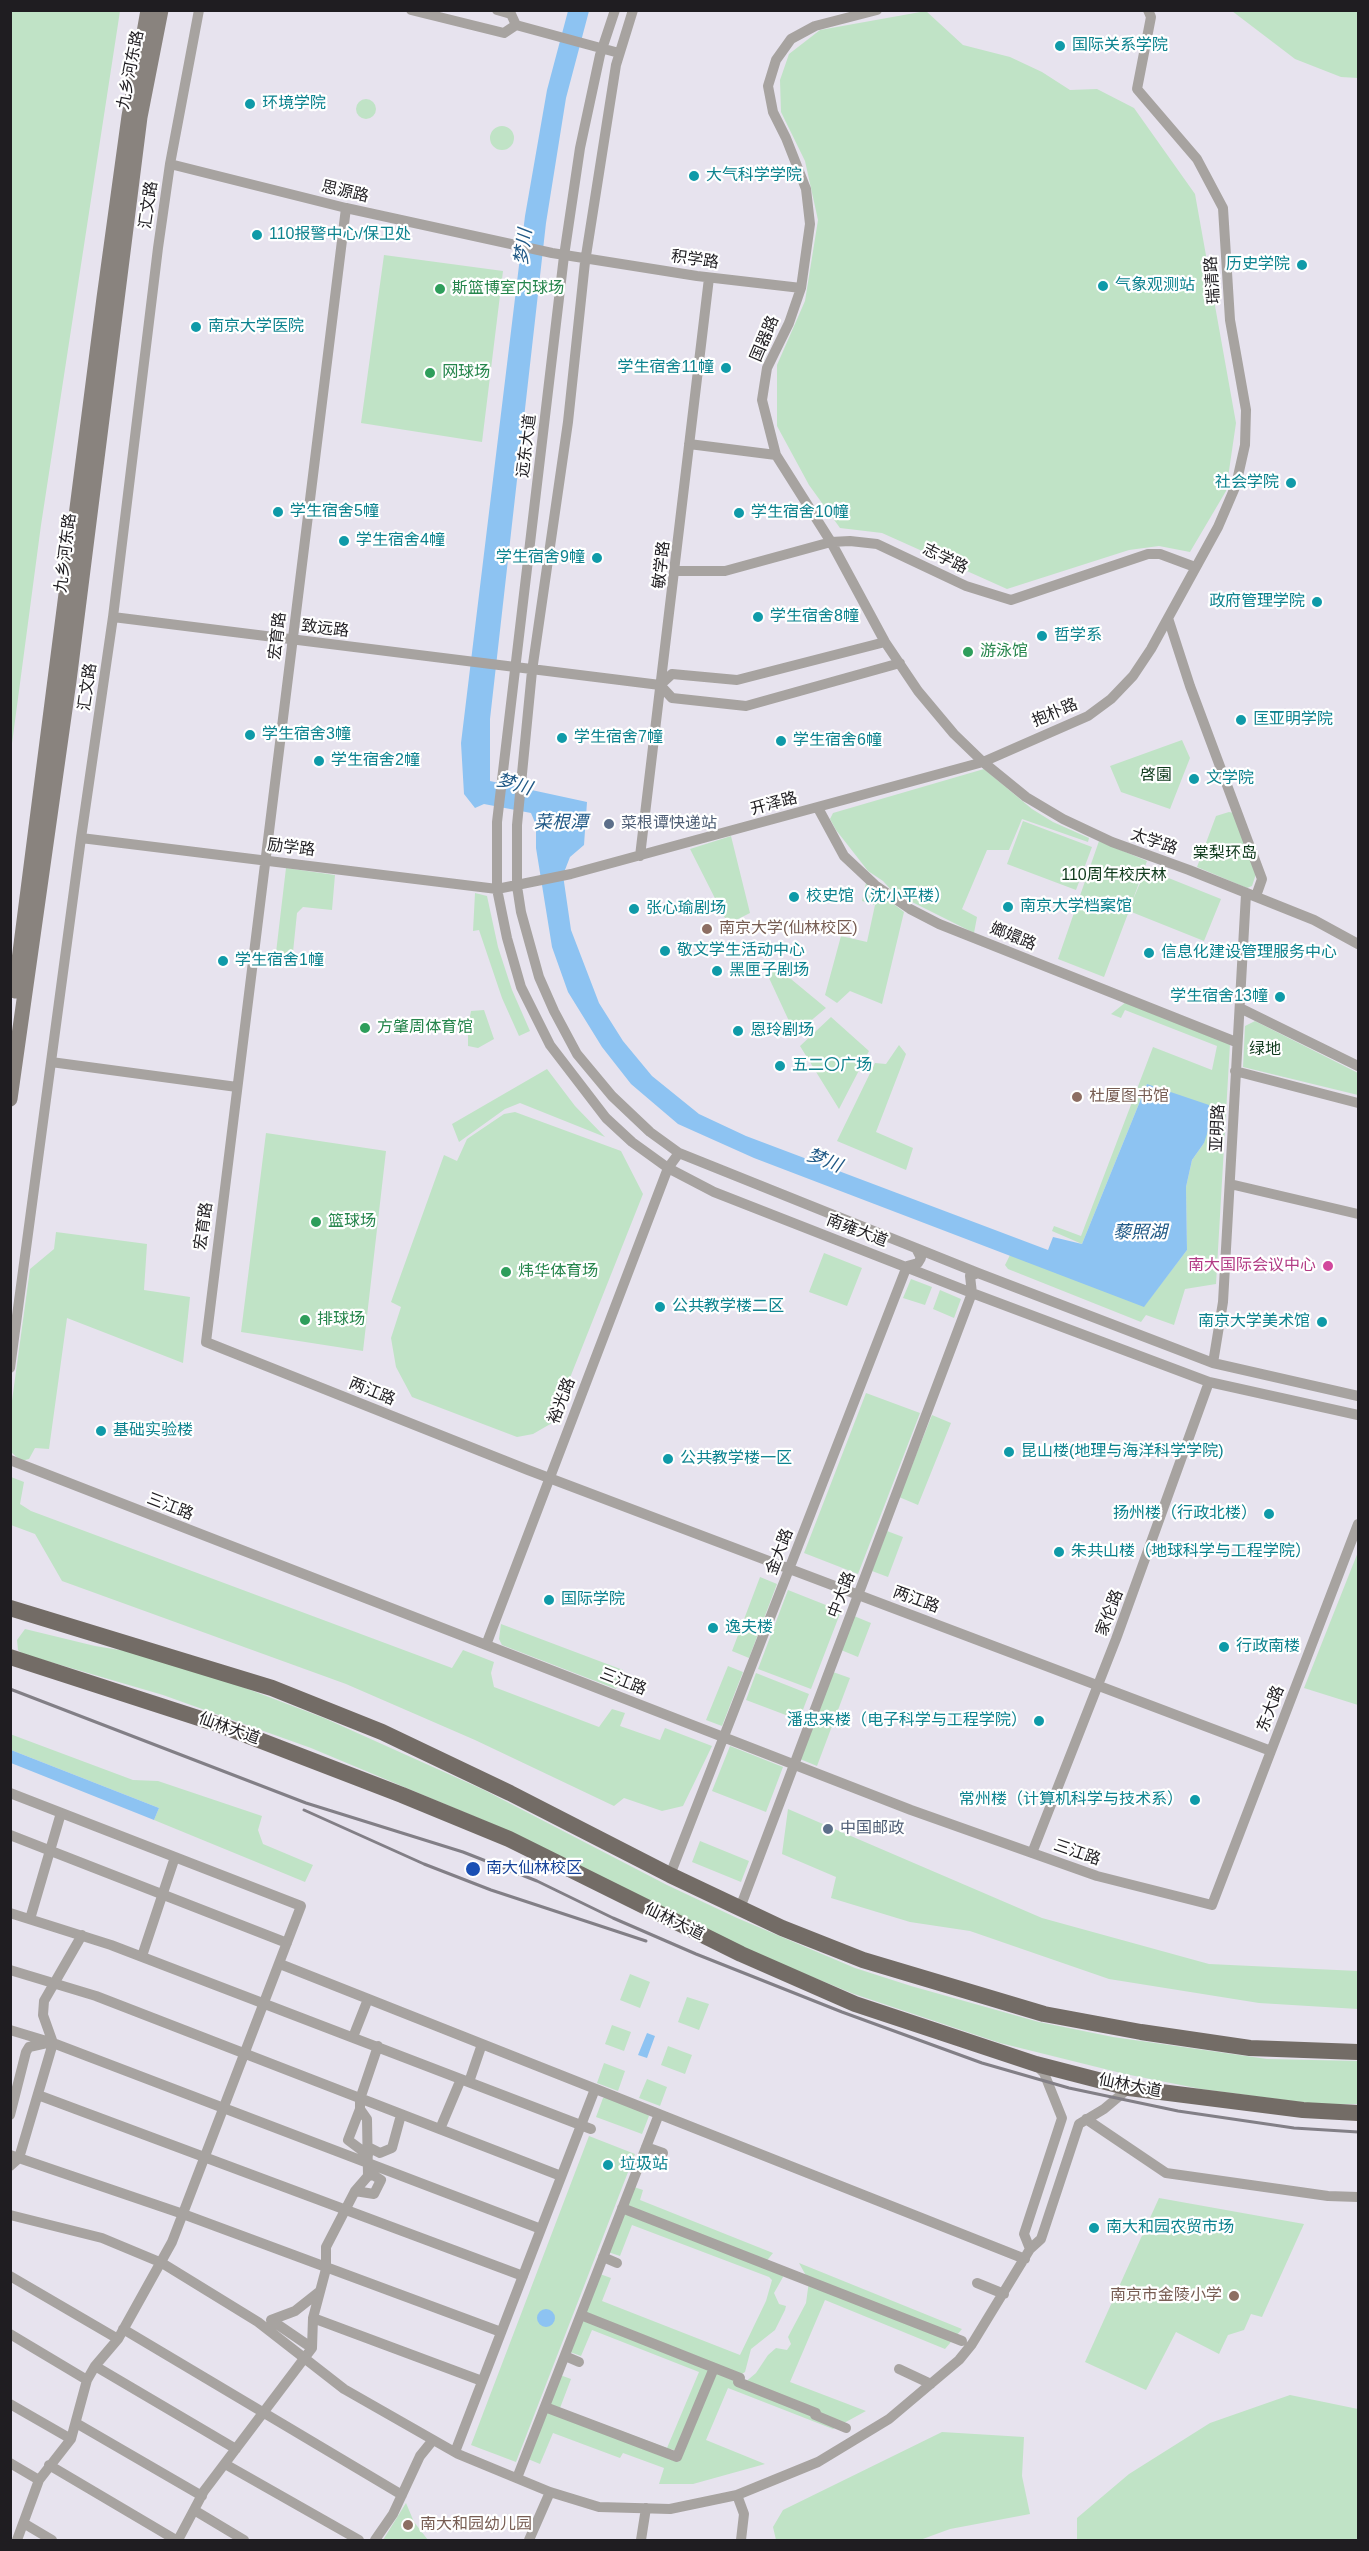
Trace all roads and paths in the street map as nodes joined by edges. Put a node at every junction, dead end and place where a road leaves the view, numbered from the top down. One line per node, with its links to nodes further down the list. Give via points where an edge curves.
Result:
1 (148, 10): 43 (main road, 九乡河东路, via 104,298)
2 (161, 10): 51 (main road, 九乡河东路, via 138,129 69,681)
3 (199, 10): 13 (street, 汇文路)
4 (411, 10): 10 (street, via 504,33)
5 (497, 10): 10 (street, via 511,14)
6 (615, 10): 11 (street, 远东大道)
7 (633, 10): 12 (street)
8 (877, 10): 19 (street, 国器路, via 814,26 791,39 776,60 768,86 773,112 806,189 810,224)
9 (1148, 10): 23 (street, 瑞清路, via 1151,17 1137,89 1197,159 1223,208 1230,320 1246,410 1245,445 1236,485)
10 (516, 25): 11 (street)
11 (602, 48): 12 (street); 16 (street, 远东大道, via 580,148)
12 (619, 53): 17 (street)
13 (170, 164): 14 (street, 思源路); 25 (street, 汇文路)
14 (346, 208): 15 (street, 思源路); 27 (street, 宏育路)
15 (552, 254): 16 (street, 积学路)
16 (564, 256): 17 (street, 积学路); 30 (street, 远东大道)
17 (585, 260): 18 (street, 积学路); 31 (street, via 568,422)
18 (709, 278): 19 (street, 积学路); 20 (street, 敏学路)
19 (801, 288): 21 (street, 国器路, via 767,368 762,400)
20 (689, 444): 21 (street); 24 (street, 敏学路)
21 (776, 456): 22 (street, 国器路)
22 (831, 542): 23 (street, 志学路, via 877,544 966,586 1011,600 1148,554 1160,554); 24 (street, 志学路, via 725,571); 28 (street, 国器路)
23 (1195, 567): 26 (street, 瑞清路)
24 (676, 571): 32 (street, 敏学路)
25 (113, 617): 27 (street, 致远路); 35 (street, 汇文路)
26 (1168, 618): 33 (street, 抱朴路, via 1133,676 1111,699 1088,716); 40 (street, 亚明路, via 1262,879)
27 (292, 640): 30 (street, 致远路); 37 (street, 宏育路)
28 (885, 642): 29 (street, 国器路); 32 (street, via 737,680 672,674)
29 (900, 663): 32 (street, via 746,706 672,698); 33 (street, 国器路, via 954,734)
30 (515, 668): 31 (street, 致远路); 39 (street, 远东大道, via 497,822)
31 (532, 671): 32 (street, 致远路); 38 (street, via 517,825)
32 (660, 685): 36 (street, 敏学路)
33 (983, 762): 34 (street, 开泽路); 40 (street, 太学路, via 1026,797 1063,819)
34 (818, 808): 36 (street, 开泽路); 45 (street, 嫏嬛路, via 844,856 875,885 910,909)
35 (81, 838): 37 (street, 励学路); 47 (street, 汇文路)
36 (640, 856): 38 (street, 开泽路)
37 (266, 860): 39 (street, 励学路); 50 (street, 宏育路)
38 (520, 886): 39 (street, 励学路); 44 (street, 南雍大道, via 521,912 539,977)
39 (497, 889): 46 (street, 南雍大道, via 521,987)
40 (1251, 895): 41 (street, 太学路, via 1314,920); 42 (street, 亚明路)
41 (1359, 944)
42 (1240, 1008): 45 (street, 亚明路); 48 (street)
43 (10, 1026)
44 (566, 1035): 46 (street); 53 (street, 南雍大道, via 612,1096)
45 (1236, 1042): 49 (street, 亚明路)
46 (550, 1045): 54 (street, 南雍大道, via 606,1118)
47 (51, 1062): 50 (street); 63 (street, 汇文路)
48 (1359, 1066)
49 (1235, 1071): 52 (street); 55 (street, 亚明路)
50 (237, 1086): 61 (street, 宏育路)
51 (10, 1099)
52 (1359, 1103)
53 (679, 1153): 54 (street, 裕光路); 57 (street, 南雍大道)
54 (668, 1168): 58 (street, 南雍大道, via 714,1191); 68 (street, 裕光路)
55 (1230, 1184): 56 (street); 62 (street, 亚明路, via 1223,1302)
56 (1359, 1214)
57 (916, 1248): 58 (street, 金大路, via 921,1258); 59 (street, 南雍大道)
58 (907, 1266): 60 (street, 南雍大道); 70 (street, 金大路)
59 (978, 1273): 60 (street, 中大路, via 970,1276); 62 (street, 南雍大道)
60 (972, 1293): 64 (street, 南雍大道); 71 (street, 中大路)
61 (206, 1342): 68 (street, 两江路)
62 (1213, 1363): 65 (street, 南雍大道)
63 (10, 1368)
64 (1209, 1382): 66 (street, 南雍大道); 75 (street, 家伦路)
65 (1359, 1395)
66 (1359, 1415)
67 (10, 1460): 73 (street, 三江路)
68 (550, 1478): 70 (street, 两江路); 73 (street, 裕光路)
69 (1359, 1524): 77 (street, 东大路)
70 (789, 1569): 71 (street, 两江路); 76 (street, 金大路)
71 (858, 1594): 75 (street, 两江路); 78 (street, 中大路)
72 (10, 1608): 85 (main road, via 272,1688 382,1732)
73 (486, 1645): 76 (street, 三江路)
74 (10, 1656): 106 (main road, 仙林大道, via 220,1725 402,1795 508,1839 741,1954 855,2004)
75 (1098, 1684): 77 (street, 两江路); 83 (street, 家伦路)
76 (724, 1737): 78 (street, 三江路); 85 (street, 金大路)
77 (1271, 1751): 87 (street, 东大路)
78 (794, 1764): 83 (street, 三江路); 88 (street, 中大路)
79 (10, 1793): 80 (street)
80 (61, 1813): 82 (street); 84 (street)
81 (10, 1835): 82 (street)
82 (49, 1850): 86 (street); 90 (street)
83 (1032, 1853): 87 (street, 三江路, via 1097,1876)
84 (175, 1857): 86 (street); 92 (street, via 301,1906)
85 (670, 1875): 88 (main road)
86 (163, 1894): 92 (street); 93 (street)
87 (1212, 1905)
88 (740, 1908): 104 (main road, via 863,1960 1047,2014 1250,2048)
89 (10, 1913): 90 (street)
90 (30, 1919): 91 (street)
91 (81, 1935): 93 (street); 96 (street)
92 (287, 1943): 94 (street)
93 (142, 1956): 98 (street)
94 (279, 1964): 97 (street); 98 (street)
95 (10, 1970): 96 (street)
96 (54, 1983): 101 (street, via 44,2001 43,2015); 105 (street)
97 (368, 1999): 100 (street); 102 (street)
98 (264, 2003): 100 (street); 105 (street)
99 (10, 2030): 101 (street)
100 (353, 2037): 103 (street)
101 (53, 2043): 110 (street, via 29,2047); 111 (street); 113 (street)
102 (482, 2044): 107 (street); 109 (street)
103 (378, 2046): 107 (street); 112 (street)
104 (1359, 2052)
105 (245, 2054): 112 (street); 113 (street)
106 (1036, 2064): 108 (main road, 仙林大道); 136 (street, via 1044,2073 1062,2118 1024,2234)
107 (465, 2080): 119 (street); 120 (street)
108 (1129, 2088): 114 (main road, 仙林大道, via 1282,2108); 118 (street)
109 (595, 2089): 115 (street); 119 (street)
110 (13, 2092): 116 (street)
111 (38, 2095): 124 (street); 125 (street)
112 (360, 2104): 117 (street); 123 (street, via 367,2119); 123 (street, via 348,2140)
113 (224, 2108): 123 (street); 125 (street)
114 (1359, 2113)
115 (659, 2114): 121 (street); 136 (street)
116 (10, 2115)
117 (401, 2115): 120 (street); 123 (street, via 392,2148)
118 (1086, 2119): 130 (street, via 1166,2173); 136 (street, via 1079,2124 1041,2239)
119 (586, 2126): 128 (street)
120 (441, 2129): 128 (street)
121 (646, 2146): 122 (street); 131 (street)
122 (663, 2153)
123 (368, 2155): 127 (street); 135 (street)
124 (15, 2157): 126 (street); 133 (street)
125 (205, 2158): 132 (street); 133 (street)
126 (10, 2166)
127 (368, 2176): 129 (street); 129 (street, via 381,2180 374,2194)
128 (561, 2176): 135 (street)
129 (355, 2191): 132 (street)
130 (1359, 2197)
131 (622, 2208): 137 (street); 151 (street)
132 (346, 2210): 140 (street, via 326,2247); 142 (street)
133 (183, 2214): 138 (street); 140 (street)
134 (10, 2215): 138 (street, via 102,2238)
135 (541, 2229): 142 (street)
136 (1027, 2254): 145 (street)
137 (603, 2257): 139 (street); 146 (street)
138 (162, 2263): 150 (street); 154 (street, via 258,2322)
139 (617, 2263)
140 (326, 2269): 144 (street); 148 (street)
141 (10, 2276): 150 (street)
142 (523, 2276): 148 (street)
143 (977, 2283): 145 (street)
144 (321, 2290): 147 (street); 152 (street, via 295,2312 271,2320)
145 (1004, 2294): 161 (street, via 972,2344)
146 (581, 2315): 153 (street); 157 (street)
147 (313, 2318): 152 (street); 160 (street)
148 (501, 2332): 160 (street)
149 (10, 2334): 159 (street)
150 (120, 2334): 156 (street); 164 (street)
151 (962, 2341)
152 (312, 2348): 154 (street)
153 (565, 2356): 155 (street); 163 (street)
154 (306, 2359): 164 (street); 168 (street, via 344,2389)
155 (579, 2362)
156 (95, 2366): 159 (street); 169 (street)
157 (714, 2368): 163 (street, via 677,2457); 166 (street)
158 (899, 2369): 161 (street)
159 (87, 2380): 165 (street)
160 (482, 2381): 170 (street)
161 (931, 2384): 178 (street, via 889,2419 818,2462)
162 (10, 2404): 167 (street)
163 (545, 2407): 174 (street)
164 (265, 2412): 169 (street); 177 (street, via 274,2421)
165 (76, 2422): 167 (street); 179 (street)
166 (846, 2428)
167 (72, 2439): 173 (street)
168 (434, 2440): 170 (street); 177 (street, via 420,2456)
169 (236, 2449): 172 (street)
170 (454, 2452): 174 (street)
171 (10, 2463): 175 (street)
172 (225, 2464): 179 (street); 186 (street)
173 (49, 2465): 175 (street); 184 (street)
174 (517, 2478): 176 (street)
175 (39, 2480): 182 (street)
176 (550, 2492): 180 (street, via 599,2507); 188 (street)
177 (402, 2494): 187 (street)
178 (737, 2495): 180 (street, via 692,2506); 190 (street, via 744,2514)
179 (202, 2496): 181 (street)
180 (646, 2508): 189 (street)
181 (194, 2510): 184 (street); 185 (street)
182 (18, 2532): 183 (street)
183 (52, 2541)
184 (177, 2541)
185 (244, 2541)
186 (359, 2541)
187 (375, 2541)
188 (529, 2541)
189 (641, 2541)
190 (741, 2541)

